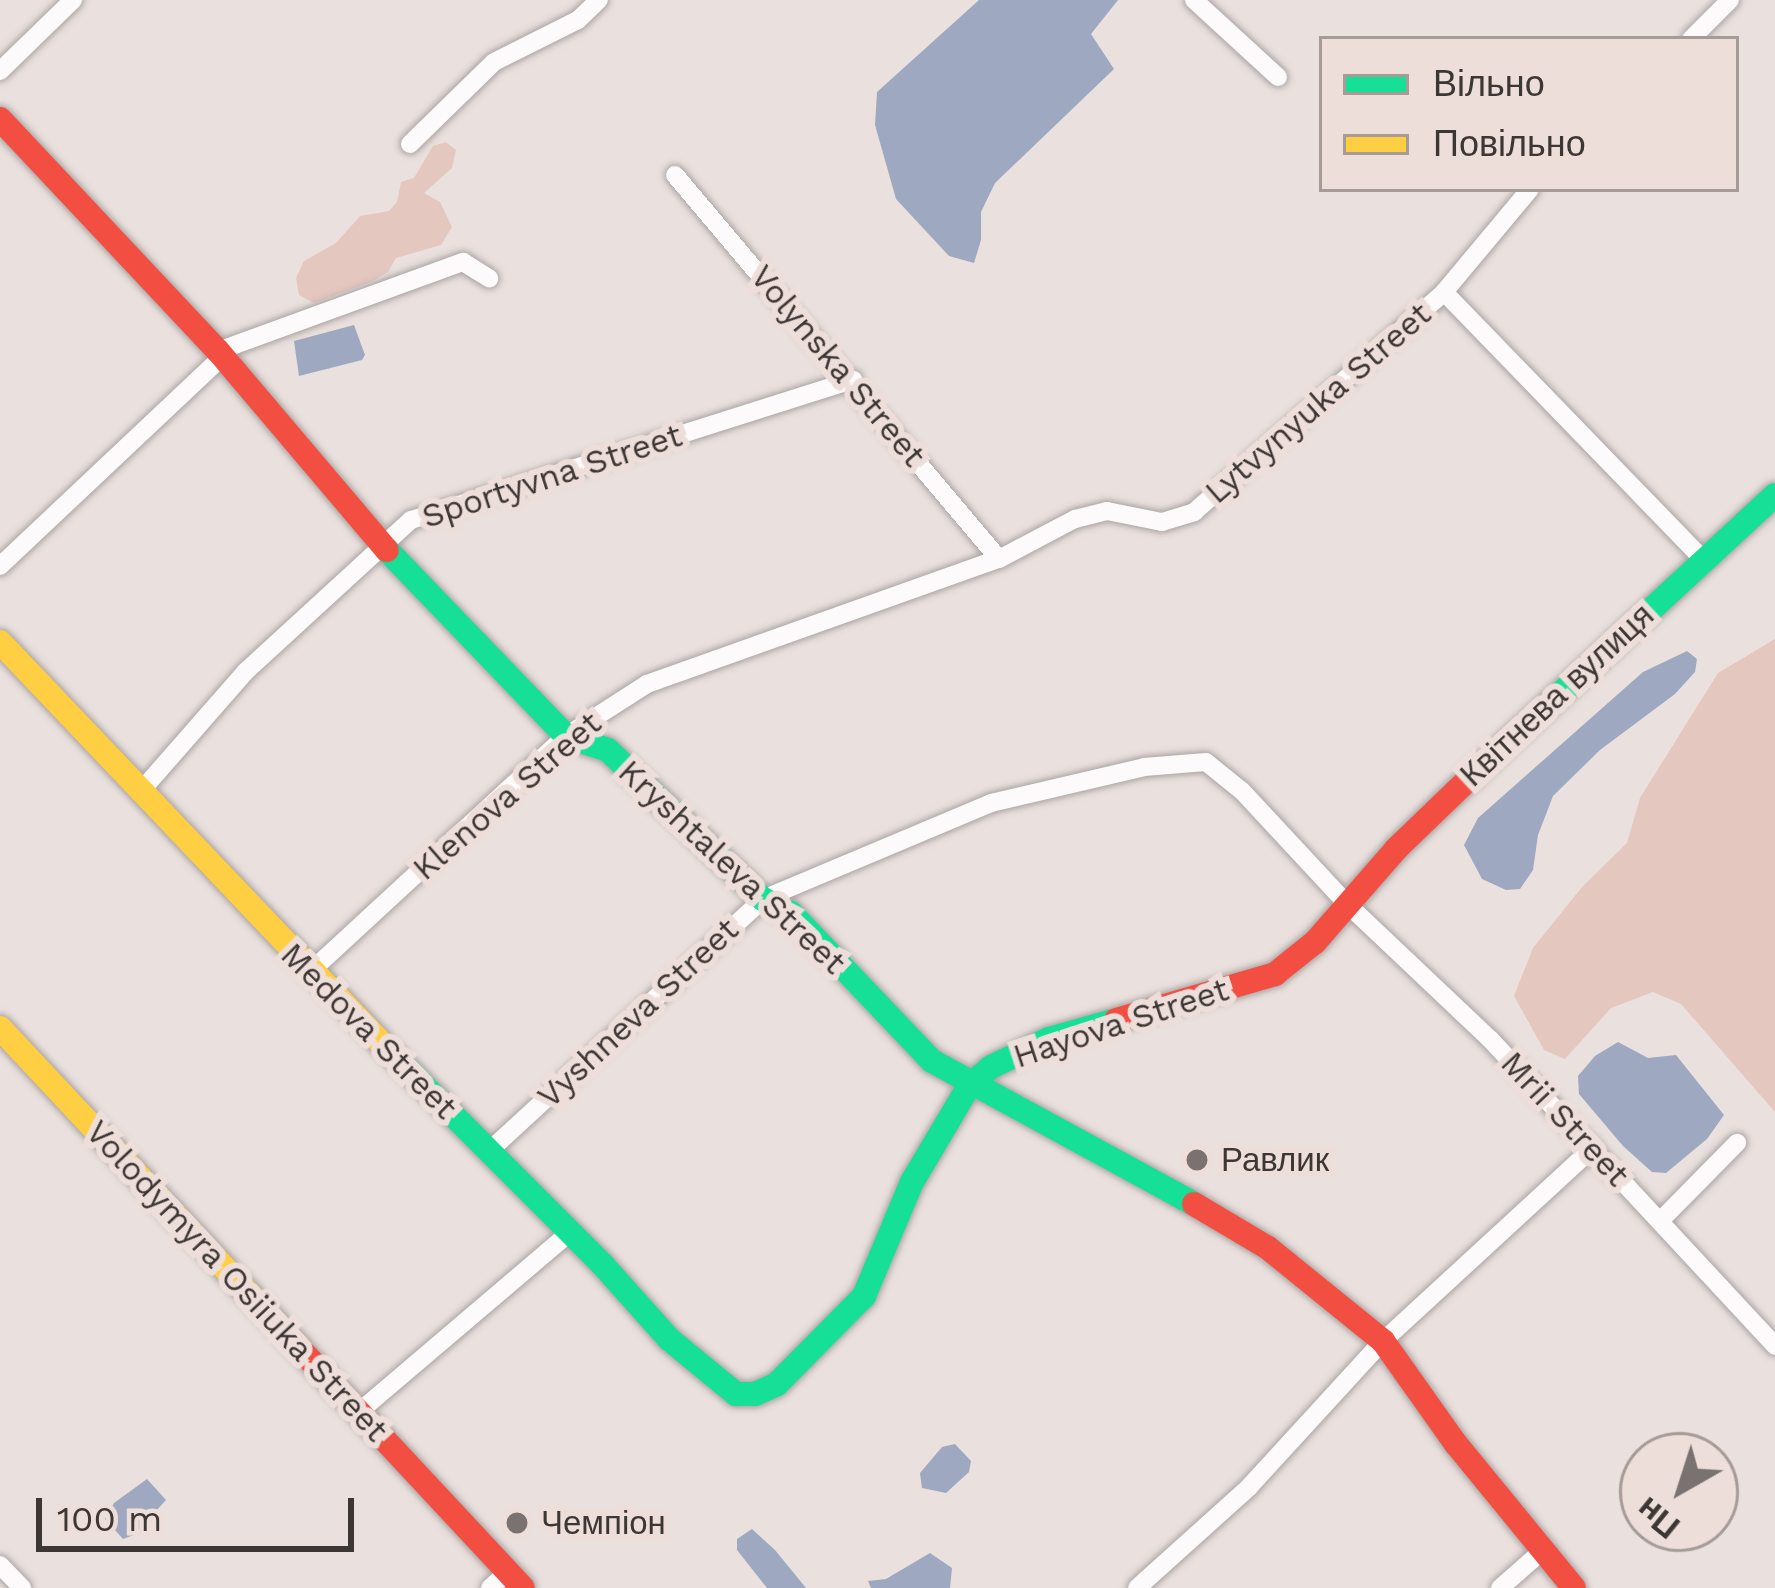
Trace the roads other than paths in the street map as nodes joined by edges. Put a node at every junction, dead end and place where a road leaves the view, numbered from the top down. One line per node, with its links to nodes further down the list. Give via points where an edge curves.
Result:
1 (73, 0): 6 (street)
2 (599, 0): 9 (street, via 578,20 494,62)
3 (1194, 0): 7 (street)
4 (1730, 0): 5 (street)
5 (1694, 36)
6 (0, 70)
7 (1278, 77)
8 (0, 119): 14 (street, Kryshtaleva Street)
9 (410, 144)
10 (674, 175): 15 (street, Volynska Street)
11 (1527, 192): 13 (street, Lytvynyuka Street)
12 (489, 278): 14 (street, via 463,262)
13 (1444, 292): 18 (street, Lytvynyuka Street, via 1194,512 1162,522 1107,511); 19 (street)
14 (220, 354): 17 (street, Kryshtaleva Street); 20 (street)
15 (853, 380): 17 (street, Sportyvna Street, via 446,506); 18 (street, Volynska Street)
16 (1775, 495): 19 (street, Квітнева вулиця)
17 (380, 543): 22 (street, Kryshtaleva Street); 24 (street, Sportyvna Street, via 245,672)
18 (999, 559): 22 (street, Klenova Street, via 646,684)
19 (1702, 559): 26 (street, Квітнева вулиця)
20 (0, 566)
21 (0, 642): 24 (street, Medova Street)
22 (566, 736): 25 (street, Kryshtaleva Street, via 608,750); 27 (street, Klenova Street)
23 (1206, 762): 25 (street, Vyshneva Street, via 1144,767 992,803); 26 (street, Mrii Street)
24 (141, 791): 27 (street, Medova Street)
25 (763, 898): 29 (street, Kryshtaleva Street, via 791,913 903,1034); 32 (street, Vyshneva Street)
26 (1345, 902): 29 (street, Hayova Street, via 1316,943 1275,974 1049,1039 991,1066); 31 (street, Mrii Street)
27 (310, 972): 32 (street, Medova Street)
28 (0, 1028): 38 (street, Volodymyra Osiiuka Street)
29 (969, 1086): 35 (street, Kryshtaleva Street, via 1111,1155 1268,1247); 37 (street, Hayova Street, via 911,1182 864,1296 777,1384)
30 (1737, 1143): 33 (street)
31 (1593, 1148): 33 (street, Mrii Street); 35 (street)
32 (488, 1152): 34 (street, Medova Street)
33 (1660, 1221): 36 (street, Mrii Street)
34 (568, 1234): 37 (street, Medova Street, via 719,1382 736,1394); 38 (street)
35 (1383, 1341): 39 (street, Kryshtaleva Street); 43 (street, via 1249,1487)
36 (1775, 1346)
37 (755, 1394)
38 (360, 1411): 41 (street, Volodymyra Osiiuka Street)
39 (1541, 1552): 44 (street); 45 (street, Kryshtaleva Street)
40 (0, 1565): 42 (street)
41 (507, 1583)
42 (22, 1588)
43 (1137, 1588)
44 (1500, 1588)
45 (1574, 1588)

